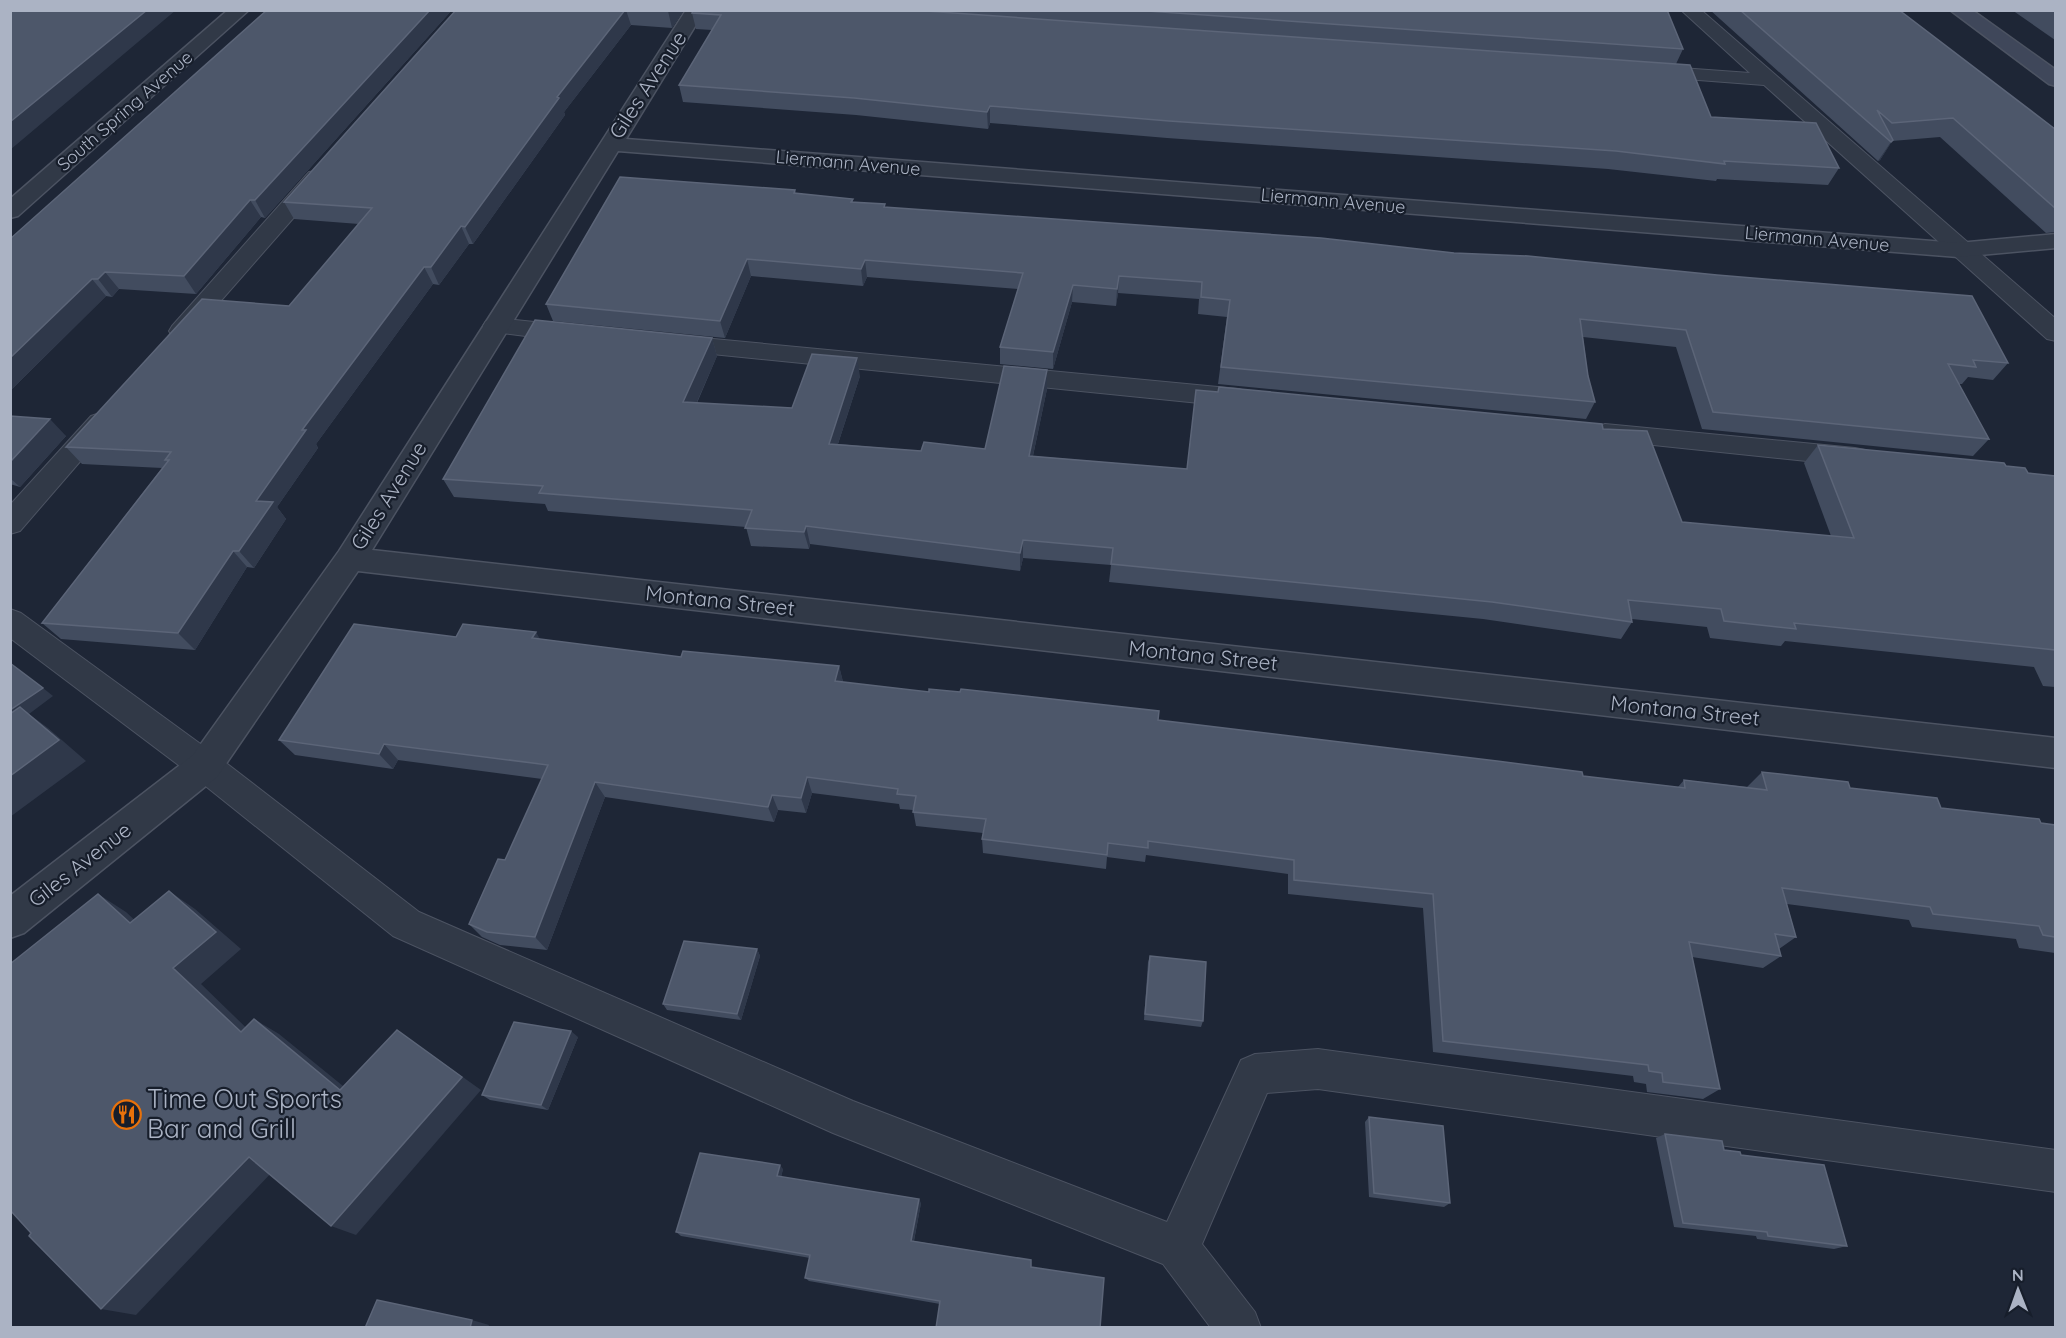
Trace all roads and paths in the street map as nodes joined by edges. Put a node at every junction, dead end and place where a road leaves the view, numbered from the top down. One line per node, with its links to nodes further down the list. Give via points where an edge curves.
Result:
1 (240, 10): 10 (street, South Spring Avenue)
2 (696, 10): 8 (street, Giles Avenue)
3 (1690, 10): 6 (lane)
4 (1959, 10): 7 (main road)
5 (1640, 71): 6 (lane)
6 (1770, 80): 12 (lane)
7 (2055, 80)
8 (609, 144): 12 (street, Liermann Avenue); 13 (street, Giles Avenue)
9 (332, 161): 17 (lane)
10 (10, 211)
11 (2055, 241): 12 (street, Liermann Avenue)
12 (1964, 250): 14 (lane)
13 (495, 326): 15 (lane); 23 (street, Giles Avenue)
14 (2055, 333)
15 (603, 337)
16 (650, 341): 18 (lane)
17 (167, 347)
18 (1258, 399)
19 (112, 409): 22 (lane)
20 (1579, 430): 21 (lane)
21 (1877, 459)
22 (10, 524)
23 (350, 559): 25 (street, Montana Street); 26 (street, Giles Avenue)
24 (10, 621): 26 (lane)
25 (2055, 753)
26 (205, 766): 27 (street, Giles Avenue); 29 (lane, via 406,924 847,1119)
27 (10, 920)
28 (2055, 1171): 29 (lane, via 1318,1069 1255,1074)
29 (1178, 1248): 30 (lane)
30 (1239, 1328)

